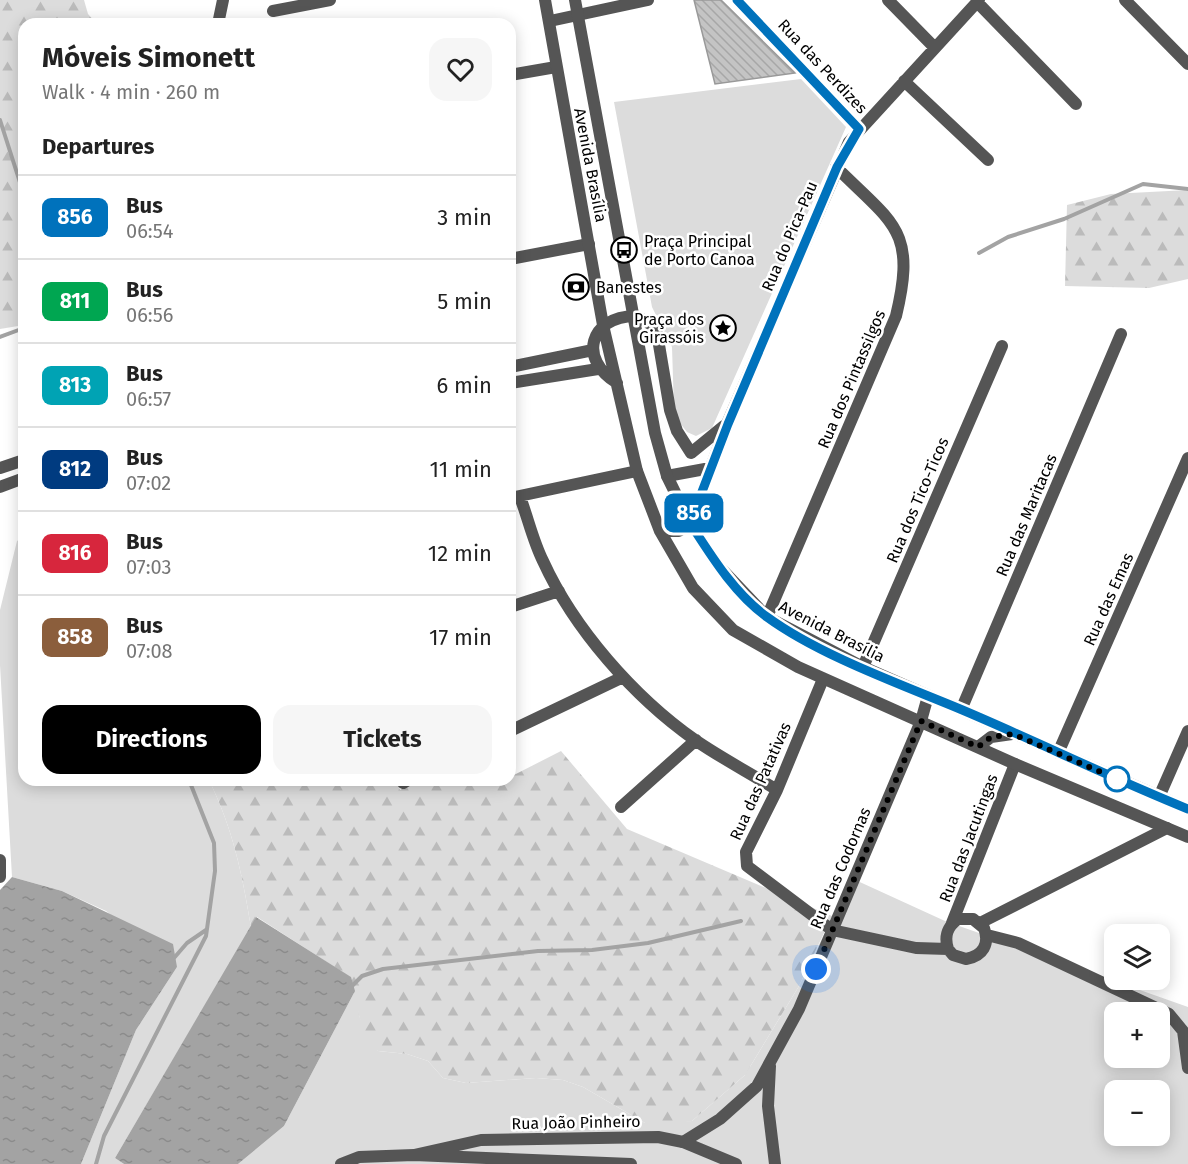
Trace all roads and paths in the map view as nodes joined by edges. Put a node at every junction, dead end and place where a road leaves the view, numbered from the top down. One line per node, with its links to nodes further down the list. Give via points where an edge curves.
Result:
1 (224, 0): 12 (street)
2 (330, 0): 10 (street)
3 (545, 0): 13 (street, Avenida Brasília)
4 (575, 0): 11 (street, Avenida Brasília)
5 (648, 0): 11 (street)
6 (737, 0): 20 (street, Rua das Perdizes)
7 (888, 0): 14 (street)
8 (1125, 0): 15 (street)
9 (978, 1): 14 (street, Rua do Pica-Pau); 19 (street)
10 (273, 11)
11 (578, 16): 13 (street); 25 (street, Avenida Brasília)
12 (220, 18)
13 (550, 21): 16 (street, Avenida Brasília)
14 (935, 48): 18 (street, Rua do Pica-Pau)
15 (1188, 64)
16 (556, 67): 17 (street); 23 (street, Avenida Brasília)
17 (516, 74)
18 (904, 81): 20 (street, Rua do Pica-Pau); 21 (street)
19 (1076, 104)
20 (859, 129): 22 (street, Rua do Pica-Pau)
21 (988, 160)
22 (837, 167): 34 (street, Rua do Pica-Pau); 50 (street, Rua dos Pintassilgos, via 896,227 905,258 904,276 896,316)
23 (589, 244): 24 (street); 26 (street, Avenida Brasília)
24 (516, 258)
25 (635, 316): 26 (street); 35 (street, via 648,322 657,333 670,410); 41 (street, Avenida Brasília, via 650,410)
26 (603, 325): 29 (street); 33 (street, Avenida Brasília)
27 (1121, 334): 55 (street, Rua das Maritacas)
28 (1002, 346): 51 (street, Rua dos Tico-Ticos)
29 (593, 350): 30 (street); 31 (street)
30 (516, 366)
31 (598, 369): 32 (street); 33 (street)
32 (516, 382)
33 (616, 383): 39 (street, Avenida Brasília)
34 (728, 424): 35 (street); 40 (street, Rua do Pica-Pau)
35 (691, 453): 40 (street)
36 (1188, 458): 62 (street, Rua das Emas)
37 (18, 462): 38 (street)
38 (0, 468)
39 (638, 471): 44 (street); 47 (street, Avenida Brasília)
40 (707, 471): 41 (street); 46 (street, Rua do Pica-Pau)
41 (667, 476): 46 (street, Avenida Brasília)
42 (18, 480): 43 (street)
43 (0, 486)
44 (516, 497)
45 (516, 499): 48 (street)
46 (690, 523): 47 (street, via 679,531); 50 (street, Avenida Brasília, via 716,563)
47 (660, 531): 53 (street, Avenida Brasília, via 693,588 720,619 761,648)
48 (559, 591): 49 (street); 52 (street)
49 (516, 605)
50 (767, 617): 51 (street, Avenida Brasília)
51 (863, 667): 54 (street, Avenida Brasília)
52 (623, 677): 57 (street); 60 (street)
53 (823, 679): 56 (street, Avenida Brasília); 64 (street, Rua das Patativas)
54 (928, 696): 55 (street, Avenida Brasília); 56 (street, Rua das Codornas)
55 (962, 710): 59 (street, Avenida Brasília)
56 (921, 721): 61 (street, Avenida Brasília); 74 (street, Rua das Codornas)
57 (516, 728)
58 (1188, 731): 65 (street)
59 (1013, 734): 61 (street, via 991,737); 62 (street, Avenida Brasília)
60 (696, 740): 64 (street); 66 (street)
61 (978, 747): 63 (street, Avenida Brasília)
62 (1058, 753): 65 (street, Avenida Brasília)
63 (1015, 764): 68 (street, Avenida Brasília); 72 (street, Rua das Jacutingas)
64 (777, 790): 74 (street, Rua das Patativas, via 746,852 747,866)
65 (1159, 797): 67 (street, Avenida Brasília)
66 (621, 807)
67 (1188, 809)
68 (1167, 828): 69 (street, Avenida Brasília); 73 (street)
69 (1188, 837)
70 (0, 861): 71 (street)
71 (0, 877)
72 (952, 923): 73 (street, via 966,918); 76 (street, via 946,936)
73 (980, 923): 75 (street)
74 (832, 930): 76 (street, via 916,948); 77 (street, Rua das Codornas, via 799,1009)
75 (987, 935): 76 (street, via 984,949 973,958 959,958); 78 (street, via 1018,943 1170,1014 1182,1031)
76 (948, 949)
77 (770, 1059): 79 (street, Rua das Codornas, via 757,1086 736,1106); 84 (street, Rua das Codornas, via 768,1106)
78 (1188, 1068)
79 (682, 1142): 80 (street, Rua João Pinheiro, via 658,1137 480,1140); 83 (street, Rua João Pinheiro)
80 (414, 1155): 81 (street, Rua João Pinheiro, via 359,1157); 82 (street, Rua João Pinheiro)
81 (341, 1164)
82 (631, 1164)
83 (736, 1164)
84 (775, 1164)

